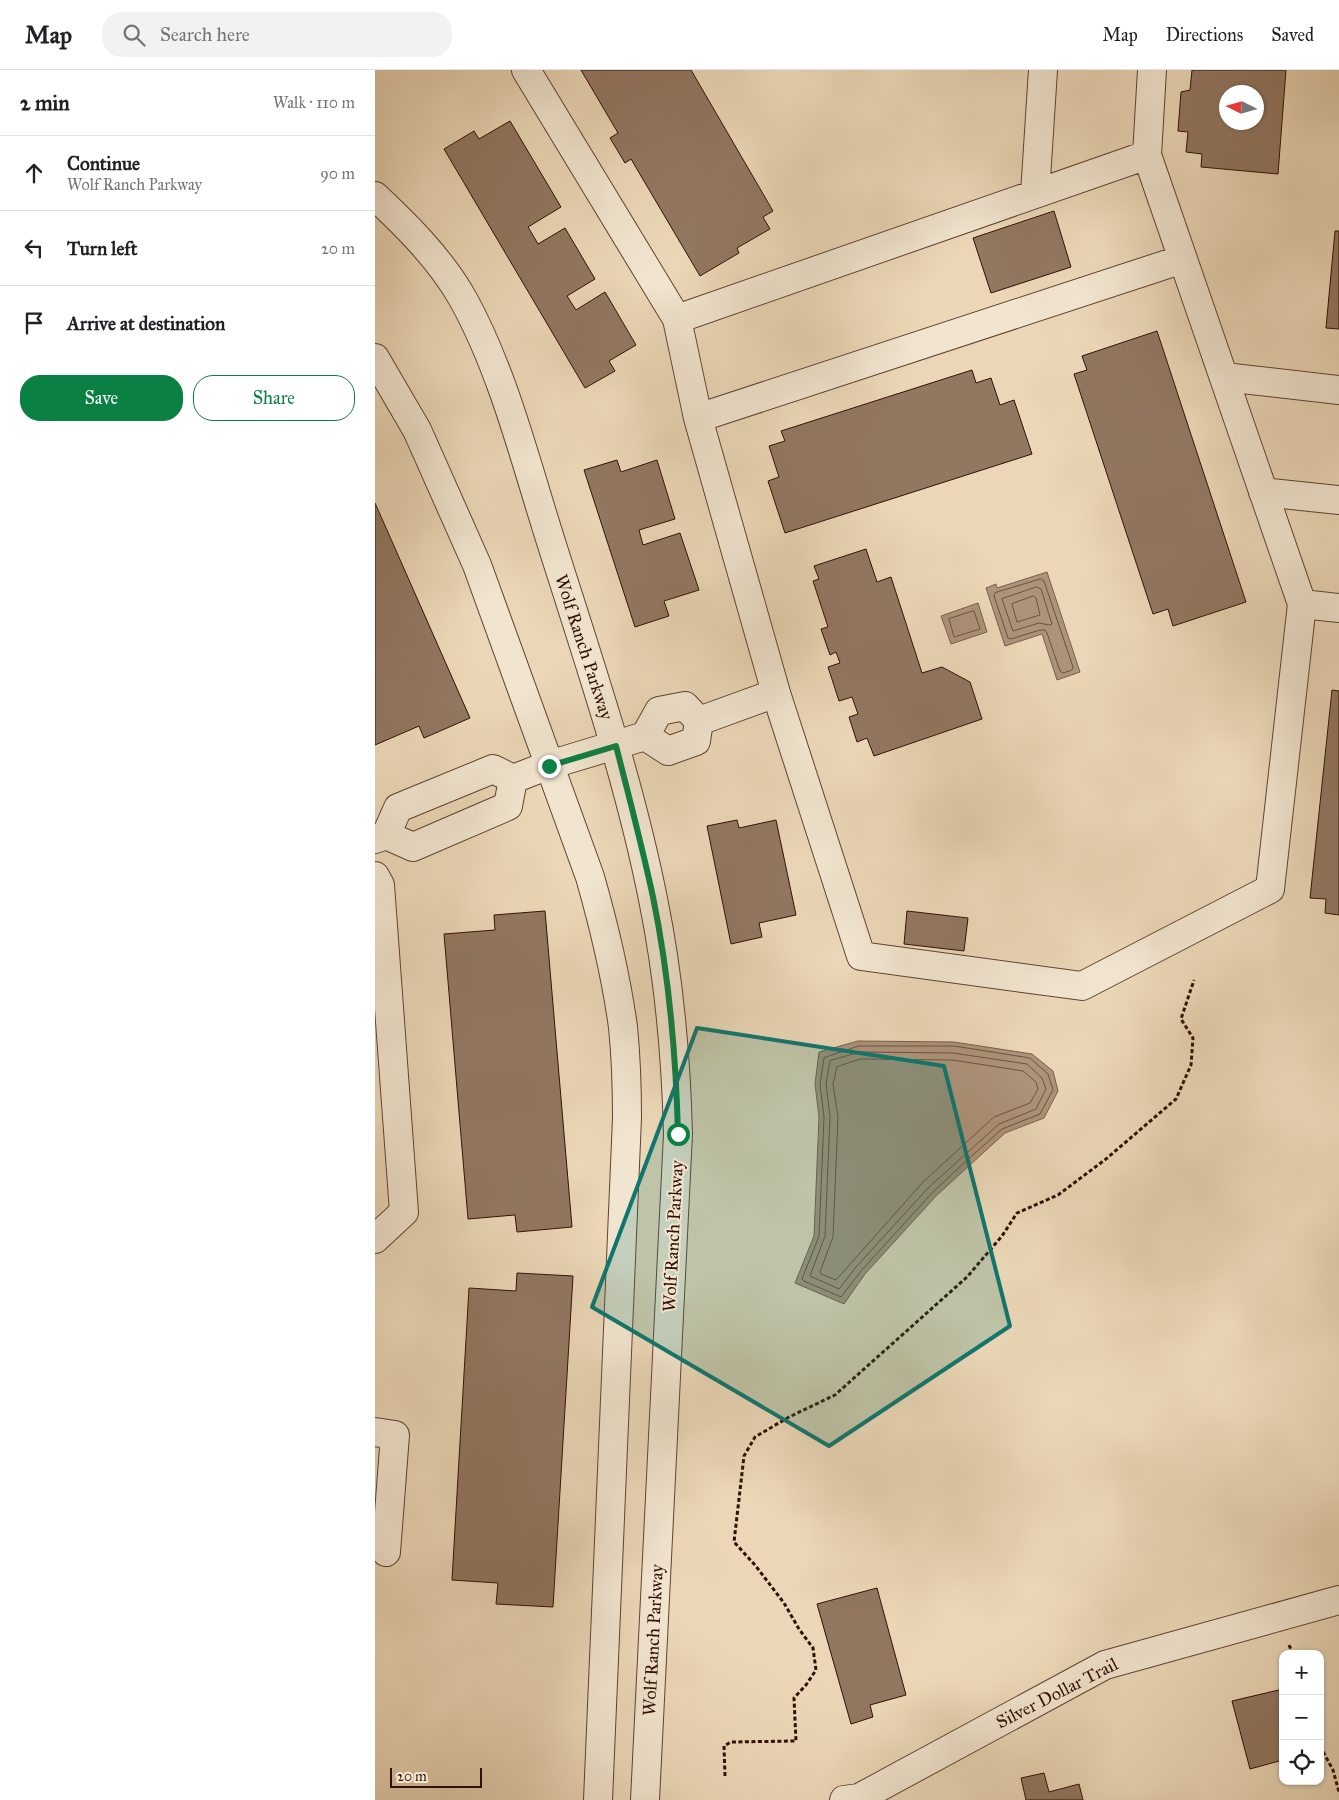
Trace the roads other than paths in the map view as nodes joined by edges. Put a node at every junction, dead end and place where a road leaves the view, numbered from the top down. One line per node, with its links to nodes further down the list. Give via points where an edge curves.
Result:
1 (526, 70): 8 (street)
2 (1043, 70): 5 (street)
3 (1152, 70): 4 (street)
4 (1147, 155): 5 (street); 7 (street)
5 (1035, 194): 8 (street)
6 (375, 196): 18 (street, Wolf Ranch Parkway, via 409,228 447,274 480,334 501,385)
7 (1183, 259): 10 (street); 12 (street)
8 (677, 319): 12 (street)
9 (375, 358): 19 (street, via 417,430 477,565)
10 (1224, 377): 11 (street); 13 (street)
11 (1339, 390)
12 (697, 418): 17 (street)
13 (1263, 492): 14 (street); 15 (street)
14 (1339, 500)
15 (1302, 604): 16 (street); 17 (street, via 1270,889 1082,986 861,956)
16 (1339, 608)
17 (775, 693): 18 (street, via 699,721 685,706 659,711 645,736)
18 (616, 746): 19 (street); 30 (street, Wolf Ranch Parkway, via 661,944 675,1050 677,1109)
19 (549, 766): 20 (street); 29 (street, via 590,877 603,924 620,1010 627,1075)
20 (513, 779): 21 (street, via 493,769 397,808); 21 (street, via 508,806 413,847)
21 (380, 837)
22 (377, 882): 23 (street)
23 (383, 1056): 24 (street, via 404,1212)
24 (375, 1239)
25 (375, 1432): 26 (street, via 395,1436)
26 (386, 1552)
27 (1339, 1600): 28 (street, Silver Dollar Trail, via 1105,1665)
28 (854, 1799)
29 (598, 1800)
30 (645, 1800)

